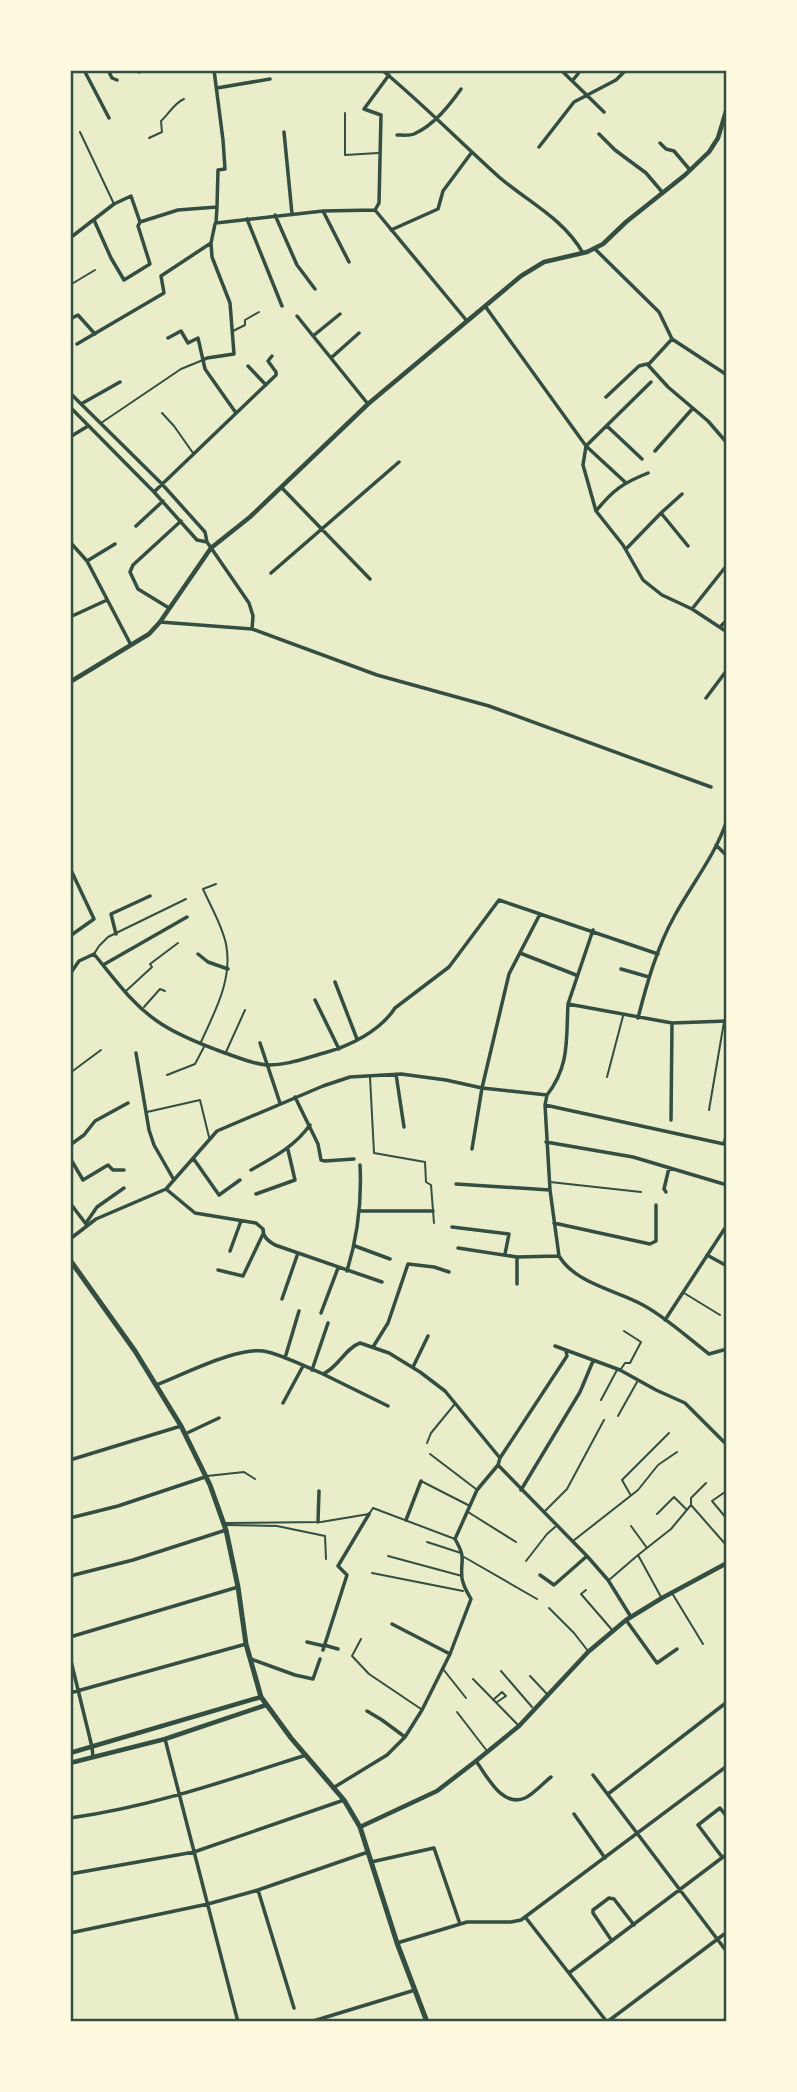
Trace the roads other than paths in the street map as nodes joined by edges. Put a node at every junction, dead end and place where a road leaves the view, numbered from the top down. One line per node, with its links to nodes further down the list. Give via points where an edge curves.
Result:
1 (84, 70): 21 (street)
2 (108, 70): 12 (street)
3 (139, 70): 4 (street)
4 (144, 70)
5 (214, 70): 14 (street)
6 (382, 70): 10 (street)
7 (561, 70): 13 (street)
8 (581, 70): 13 (street)
9 (626, 70): 16 (street)
10 (389, 75): 22 (street); 31 (street, via 364,109 381,115)
11 (270, 79): 14 (street)
12 (117, 80)
13 (573, 80): 16 (street)
14 (216, 88): 35 (street, via 225,169 218,170)
15 (461, 89): 22 (street)
16 (587, 94): 19 (street); 29 (street, via 574,102)
17 (184, 99): 27 (lane, via 161,121 162,132)
18 (727, 108): 32 (street, via 715,143)
19 (604, 112)
20 (345, 113): 31 (lane, via 345,155)
21 (109, 118)
22 (436, 119): 26 (street, via 415,134); 30 (street)
23 (80, 132): 34 (lane)
24 (284, 132): 38 (street)
25 (599, 134): 33 (street)
26 (397, 135)
27 (149, 138)
28 (660, 143): 32 (street)
29 (539, 147)
30 (472, 152): 44 (street, via 443,191 438,209); 48 (street, via 538,205 575,239)
31 (379, 153): 36 (street, via 379,203)
32 (690, 170): 33 (street)
33 (663, 192): 47 (street)
34 (114, 204): 41 (street); 42 (street, via 131,196)
35 (217, 207): 42 (street, via 178,211); 43 (street)
36 (375, 210): 37 (street); 44 (street)
37 (323, 211): 38 (street); 49 (street)
38 (292, 214): 39 (street)
39 (275, 215): 40 (street); 52 (street, via 297,265)
40 (247, 219): 43 (street); 53 (street)
41 (94, 220): 42 (street, via 124,280 150,264 138,226); 45 (street)
42 (141, 222)
43 (216, 223): 46 (street)
44 (391, 230): 59 (street)
45 (70, 238)
46 (211, 243): 60 (street, via 230,303); 62 (street, via 161,276 164,293)
47 (596, 249): 48 (street); 65 (street, via 659,312)
48 (583, 253): 54 (street, via 532,268)
49 (349, 262)
50 (94, 270): 51 (lane)
51 (70, 285)
52 (315, 289)
53 (282, 306)
54 (485, 306): 59 (street); 89 (street)
55 (259, 312): 60 (lane)
56 (340, 314): 63 (street)
57 (297, 316): 63 (street)
58 (70, 318): 62 (street, via 78,315)
59 (468, 321): 79 (street)
60 (232, 331): 69 (street, via 234,354)
61 (359, 333): 68 (street)
62 (95, 334): 66 (street)
63 (313, 336): 68 (street)
64 (167, 338): 69 (street, via 181,331 188,343 198,338)
65 (672, 339): 70 (street); 72 (street)
66 (77, 344)
67 (272, 356): 75 (street, via 268,361 276,374)
68 (331, 358): 79 (street)
69 (203, 360): 83 (street, via 209,377); 84 (lane, via 181,369)
70 (648, 365): 77 (street, via 639,366); 81 (street)
71 (248, 366): 75 (street)
72 (727, 375)
73 (120, 382): 78 (street)
74 (651, 382): 86 (street)
75 (266, 385): 83 (street)
76 (70, 394): 78 (street)
77 (606, 397)
78 (81, 404): 84 (street)
79 (368, 404): 97 (street)
80 (70, 407): 85 (street)
81 (693, 408): 88 (street); 90 (street)
82 (162, 413): 91 (lane)
83 (236, 414): 91 (street)
84 (100, 424): 96 (street)
85 (88, 426): 87 (street); 98 (street)
86 (607, 426): 89 (street); 92 (street)
87 (70, 437)
88 (727, 443)
89 (586, 446): 95 (street); 101 (street, via 583,465)
90 (655, 451)
91 (194, 454): 96 (street)
92 (642, 459)
93 (400, 462): 105 (street)
94 (648, 473): 95 (street)
95 (625, 482): 101 (street)
96 (162, 484): 98 (street); 107 (street, via 205,532)
97 (281, 487): 105 (street); 110 (street)
98 (155, 492): 100 (street)
99 (682, 494): 102 (street)
100 (163, 501): 103 (street); 104 (street)
101 (596, 512): 111 (street)
102 (661, 513): 109 (street); 111 (street)
103 (181, 521): 107 (street, via 197,540); 117 (street, via 131,570 138,589)
104 (136, 526)
105 (321, 529): 114 (street); 115 (street)
106 (70, 542): 112 (street)
107 (207, 542): 110 (street)
108 (115, 544): 112 (street)
109 (688, 546)
110 (211, 548): 117 (street); 123 (street, via 252,609)
111 (626, 549): 118 (street, via 643,580)
112 (87, 561): 116 (street)
113 (727, 565): 118 (street)
114 (271, 573)
115 (370, 579)
116 (107, 600): 119 (street); 125 (street)
117 (169, 608): 121 (street)
118 (692, 609): 122 (street)
119 (70, 617)
120 (727, 620): 122 (street)
121 (160, 622): 123 (street); 125 (street)
122 (720, 627): 124 (street)
123 (253, 629): 129 (street, via 377,675 489,706)
124 (727, 632)
125 (132, 646): 127 (street)
126 (727, 670): 128 (street)
127 (70, 682)
128 (706, 698)
129 (711, 788)
130 (727, 820): 131 (street)
131 (716, 845): 132 (street); 146 (street)
132 (727, 856)
133 (70, 868): 141 (street, via 94,919)
134 (216, 884): 148 (lane, via 202,889 226,942)
135 (150, 896): 140 (street, via 111,914)
136 (186, 899): 140 (lane)
137 (540, 914): 139 (street); 143 (street); 164 (street, via 499,900 449,967)
138 (187, 918): 147 (street)
139 (593, 930): 146 (street); 151 (street)
140 (116, 934): 144 (lane)
141 (70, 936)
142 (178, 943): 155 (lane, via 150,964)
143 (520, 953): 151 (street); 177 (street, via 509,974)
144 (94, 954): 147 (street); 150 (street, via 79,961)
145 (198, 954): 148 (street)
146 (658, 954): 152 (street)
147 (103, 965): 155 (street)
148 (228, 969): 166 (lane)
149 (621, 969): 152 (street)
150 (70, 974)
151 (576, 975): 157 (street)
152 (649, 977): 161 (street)
153 (335, 982): 164 (street)
154 (165, 991): 158 (lane, via 160,989)
155 (125, 992): 158 (street)
156 (315, 1000): 167 (street)
157 (568, 1004): 160 (street); 178 (street, via 565,1060)
158 (143, 1008): 166 (street, via 156,1021)
159 (245, 1010): 170 (lane)
160 (624, 1015): 161 (street); 176 (lane)
161 (638, 1018): 163 (street)
162 (726, 1021): 163 (street); 183 (lane)
163 (672, 1023): 185 (street)
164 (357, 1039): 167 (street)
165 (260, 1043): 171 (street)
166 (202, 1044): 170 (street); 174 (lane, via 195,1064)
167 (339, 1049): 171 (street)
168 (101, 1050): 172 (lane)
169 (136, 1053): 184 (street)
170 (226, 1053): 171 (street)
171 (266, 1065): 181 (street)
172 (70, 1073)
173 (396, 1074): 175 (street); 177 (street); 187 (street)
174 (167, 1075)
175 (370, 1076): 179 (street, via 350,1077); 215 (lane, via 374,1153 425,1162)
176 (607, 1077)
177 (482, 1088): 178 (street); 192 (street)
178 (547, 1095): 182 (street)
179 (295, 1097): 181 (street); 186 (street)
180 (128, 1103): 191 (street, via 95,1121)
181 (279, 1103): 189 (street)
182 (545, 1105): 188 (street, via 724,1144); 190 (street)
183 (709, 1110)
184 (146, 1112): 189 (lane, via 200,1100); 201 (street, via 154,1144)
185 (671, 1120)
186 (310, 1125): 193 (street); 196 (street, via 321,1160)
187 (404, 1127)
188 (727, 1134)
189 (210, 1138): 195 (street)
190 (546, 1142): 198 (street); 203 (street)
191 (70, 1145)
192 (472, 1149)
193 (288, 1150): 200 (street); 211 (street, via 295,1180)
194 (70, 1158): 199 (street, via 83,1180 108,1165)
195 (192, 1158): 201 (street); 202 (street, via 219,1195)
196 (354, 1159)
197 (360, 1165): 214 (street)
198 (669, 1168): 205 (street); 210 (street)
199 (124, 1170)
200 (251, 1170)
201 (174, 1180): 207 (street)
202 (240, 1180)
203 (549, 1182): 208 (street); 209 (lane)
204 (456, 1184): 208 (street)
205 (727, 1185)
206 (124, 1188): 219 (street, via 97,1207)
207 (166, 1189): 216 (street, via 195,1213); 219 (street)
208 (550, 1190): 218 (street)
209 (641, 1192)
210 (666, 1192)
211 (256, 1194)
212 (70, 1203): 219 (street)
213 (656, 1205): 218 (street, via 656,1241 650,1244)
214 (360, 1211): 215 (street); 224 (street)
215 (433, 1211): 217 (lane)
216 (241, 1221): 222 (street, via 260,1226); 226 (street)
217 (434, 1223)
218 (554, 1223): 230 (street)
219 (87, 1224): 223 (street)
220 (727, 1225): 229 (street)
221 (452, 1227): 228 (street, via 509,1234)
222 (263, 1234): 227 (street, via 275,1245); 236 (street, via 243,1276)
223 (70, 1239)
224 (355, 1246): 232 (street); 237 (street)
225 (458, 1248): 228 (street)
226 (230, 1251)
227 (298, 1253): 235 (street); 242 (street)
228 (505, 1254): 231 (street)
229 (707, 1255): 234 (street); 241 (street)
230 (558, 1256): 231 (street); 246 (street, via 573,1272)
231 (517, 1257): 240 (street)
232 (390, 1259)
233 (70, 1260): 262 (main road)
234 (727, 1266)
235 (338, 1268): 237 (street); 244 (street)
236 (218, 1270)
237 (346, 1271): 239 (street)
238 (449, 1272): 251 (street, via 408,1264 388,1323)
239 (382, 1282)
240 (517, 1284)
241 (683, 1292): 245 (lane); 246 (street)
242 (282, 1299)
243 (299, 1311): 254 (street)
244 (321, 1314)
245 (720, 1315)
246 (665, 1320): 252 (street, via 709,1354)
247 (328, 1323): 258 (street)
248 (624, 1331): 259 (lane, via 642,1342 630,1363)
249 (428, 1336): 257 (street)
250 (555, 1346): 253 (street)
251 (373, 1347): 257 (street); 260 (street, via 355,1344)
252 (727, 1349)
253 (566, 1351): 255 (street); 277 (street)
254 (285, 1358): 256 (street); 262 (street, via 253,1350)
255 (593, 1361): 259 (street); 285 (street, via 580,1392)
256 (303, 1366): 258 (street); 264 (street)
257 (413, 1367): 265 (street)
258 (312, 1370): 260 (street)
259 (619, 1370): 261 (street); 263 (lane)
260 (323, 1374): 266 (street)
261 (638, 1381): 267 (lane); 274 (street, via 685,1403)
262 (156, 1385): 270 (main road)
263 (601, 1400)
264 (283, 1403)
265 (455, 1404): 273 (lane); 277 (street)
266 (388, 1406)
267 (618, 1416)
268 (219, 1418): 272 (street)
269 (604, 1420): 293 (lane, via 567,1489)
270 (181, 1426): 272 (main road); 278 (street)
271 (669, 1433): 288 (lane, via 622,1480)
272 (185, 1434): 280 (main road)
273 (428, 1443)
274 (727, 1445)
275 (677, 1452): 288 (lane)
276 (429, 1454): 284 (lane)
277 (500, 1458): 279 (street)
278 (70, 1460)
279 (498, 1465): 284 (street); 285 (street)
280 (206, 1476): 281 (lane, via 244,1472); 296 (street); 301 (main road)
281 (254, 1479)
282 (421, 1481): 290 (lane); 298 (street)
283 (706, 1483): 289 (lane, via 691,1498)
284 (477, 1490): 290 (street)
285 (521, 1490): 293 (street)
286 (319, 1491): 299 (street)
287 (725, 1492): 297 (lane, via 712,1501)
288 (630, 1495): 306 (lane)
289 (691, 1505): 291 (lane); 307 (lane)
290 (469, 1506): 292 (street)
291 (687, 1510): 295 (lane, via 674,1497); 308 (lane)
292 (467, 1511): 303 (street); 305 (lane)
293 (544, 1512): 300 (street)
294 (369, 1514): 298 (lane, via 373,1508); 299 (lane); 336 (street, via 338,1566 347,1575)
295 (657, 1514)
296 (70, 1518)
297 (727, 1519)
298 (406, 1520): 303 (lane)
299 (318, 1522): 301 (lane)
300 (557, 1525): 306 (street); 314 (lane)
301 (225, 1526): 313 (lane, via 277,1526 325,1536); 318 (street, via 133,1560); 321 (main road)
302 (631, 1526): 308 (lane)
303 (455, 1539): 309 (street)
304 (427, 1542): 309 (lane)
305 (516, 1542)
306 (573, 1542): 312 (street)
307 (727, 1546)
308 (648, 1549): 310 (lane)
309 (463, 1555): 319 (street); 326 (lane)
310 (638, 1555): 320 (lane); 325 (lane)
311 (388, 1556): 319 (lane)
312 (587, 1556): 317 (street, via 554,1585); 320 (street)
313 (326, 1559)
314 (526, 1561)
315 (727, 1563): 324 (street)
316 (372, 1573): 323 (lane)
317 (540, 1575)
318 (70, 1576)
319 (462, 1576): 323 (street)
320 (608, 1580): 328 (street)
321 (238, 1587): 331 (street); 334 (main road)
322 (586, 1590): 330 (lane, via 581,1594)
323 (466, 1591): 340 (street, via 471,1599)
324 (672, 1592): 325 (street); 335 (lane)
325 (662, 1598): 328 (street)
326 (537, 1599)
327 (549, 1608): 339 (lane)
328 (629, 1618): 330 (street); 338 (street, via 657,1664)
329 (392, 1624): 340 (street)
330 (612, 1631): 339 (street)
331 (70, 1637)
332 (361, 1639): 357 (lane, via 352,1657)
333 (307, 1642): 336 (street)
334 (246, 1644): 342 (main road); 348 (street)
335 (703, 1644)
336 (324, 1647): 337 (street)
337 (338, 1649)
338 (677, 1649)
339 (588, 1652): 350 (street)
340 (450, 1654): 344 (street)
341 (70, 1657): 348 (street)
342 (249, 1659): 343 (street, via 313,1679); 351 (main road)
343 (320, 1659)
344 (442, 1668): 352 (lane); 357 (street)
345 (501, 1671): 358 (lane)
346 (530, 1676): 350 (lane)
347 (473, 1679): 353 (lane)
348 (78, 1692): 349 (street); 364 (street)
349 (70, 1693)
350 (548, 1695): 358 (street)
351 (261, 1696): 356 (main road); 364 (street)
352 (466, 1698)
353 (493, 1700): 355 (lane); 355 (lane, via 502,1692 506,1696)
354 (727, 1702): 375 (street)
355 (496, 1703): 361 (lane)
356 (266, 1705): 363 (street); 367 (main road)
357 (422, 1710): 362 (street)
358 (534, 1710): 361 (street)
359 (366, 1711): 362 (street)
360 (457, 1712): 365 (lane)
361 (519, 1726): 365 (street)
362 (405, 1737): 374 (street, via 387,1755)
363 (165, 1740): 368 (street); 376 (street)
364 (92, 1747): 366 (street); 368 (street)
365 (488, 1752): 369 (street)
366 (70, 1753)
367 (306, 1755): 374 (main road); 376 (street)
368 (93, 1758): 370 (street)
369 (476, 1761): 373 (street, via 501,1794 511,1799 527,1797); 381 (street, via 437,1791)
370 (70, 1763)
371 (727, 1766): 382 (street)
372 (593, 1775): 375 (street)
373 (551, 1777)
374 (334, 1788): 377 (main road)
375 (608, 1794): 382 (street)
376 (180, 1795): 380 (street); 383 (street)
377 (344, 1800): 381 (main road); 383 (street)
378 (574, 1814): 387 (street)
379 (727, 1817): 386 (street, via 720,1808 698,1825)
380 (70, 1818)
381 (360, 1827): 384 (main road)
382 (638, 1834): 387 (street); 391 (street)
383 (194, 1852): 389 (street); 392 (street)
384 (368, 1852): 388 (main road); 390 (street)
385 (727, 1854): 386 (street)
386 (722, 1857): 391 (street)
387 (605, 1858): 393 (street)
388 (371, 1862): 394 (street, via 434,1849); 400 (main road)
389 (70, 1874)
390 (258, 1890): 392 (street); 404 (street)
391 (680, 1890): 395 (street); 398 (street)
392 (208, 1904): 397 (street); 406 (street)
393 (526, 1917): 394 (street, via 511,1922); 402 (street)
394 (460, 1923): 400 (street)
395 (634, 1925): 399 (street); 399 (street, via 609,1898 593,1913)
396 (727, 1932): 398 (street)
397 (70, 1933)
398 (717, 1939): 401 (street); 405 (street)
399 (612, 1941): 402 (street)
400 (397, 1943): 403 (main road)
401 (727, 1952)
402 (569, 1973): 409 (street)
403 (415, 1990): 407 (street); 408 (main road)
404 (294, 2008)
405 (617, 2015): 409 (street); 410 (street)
406 (238, 2022)
407 (310, 2022)
408 (427, 2022)
409 (607, 2022)
410 (623, 2022)

